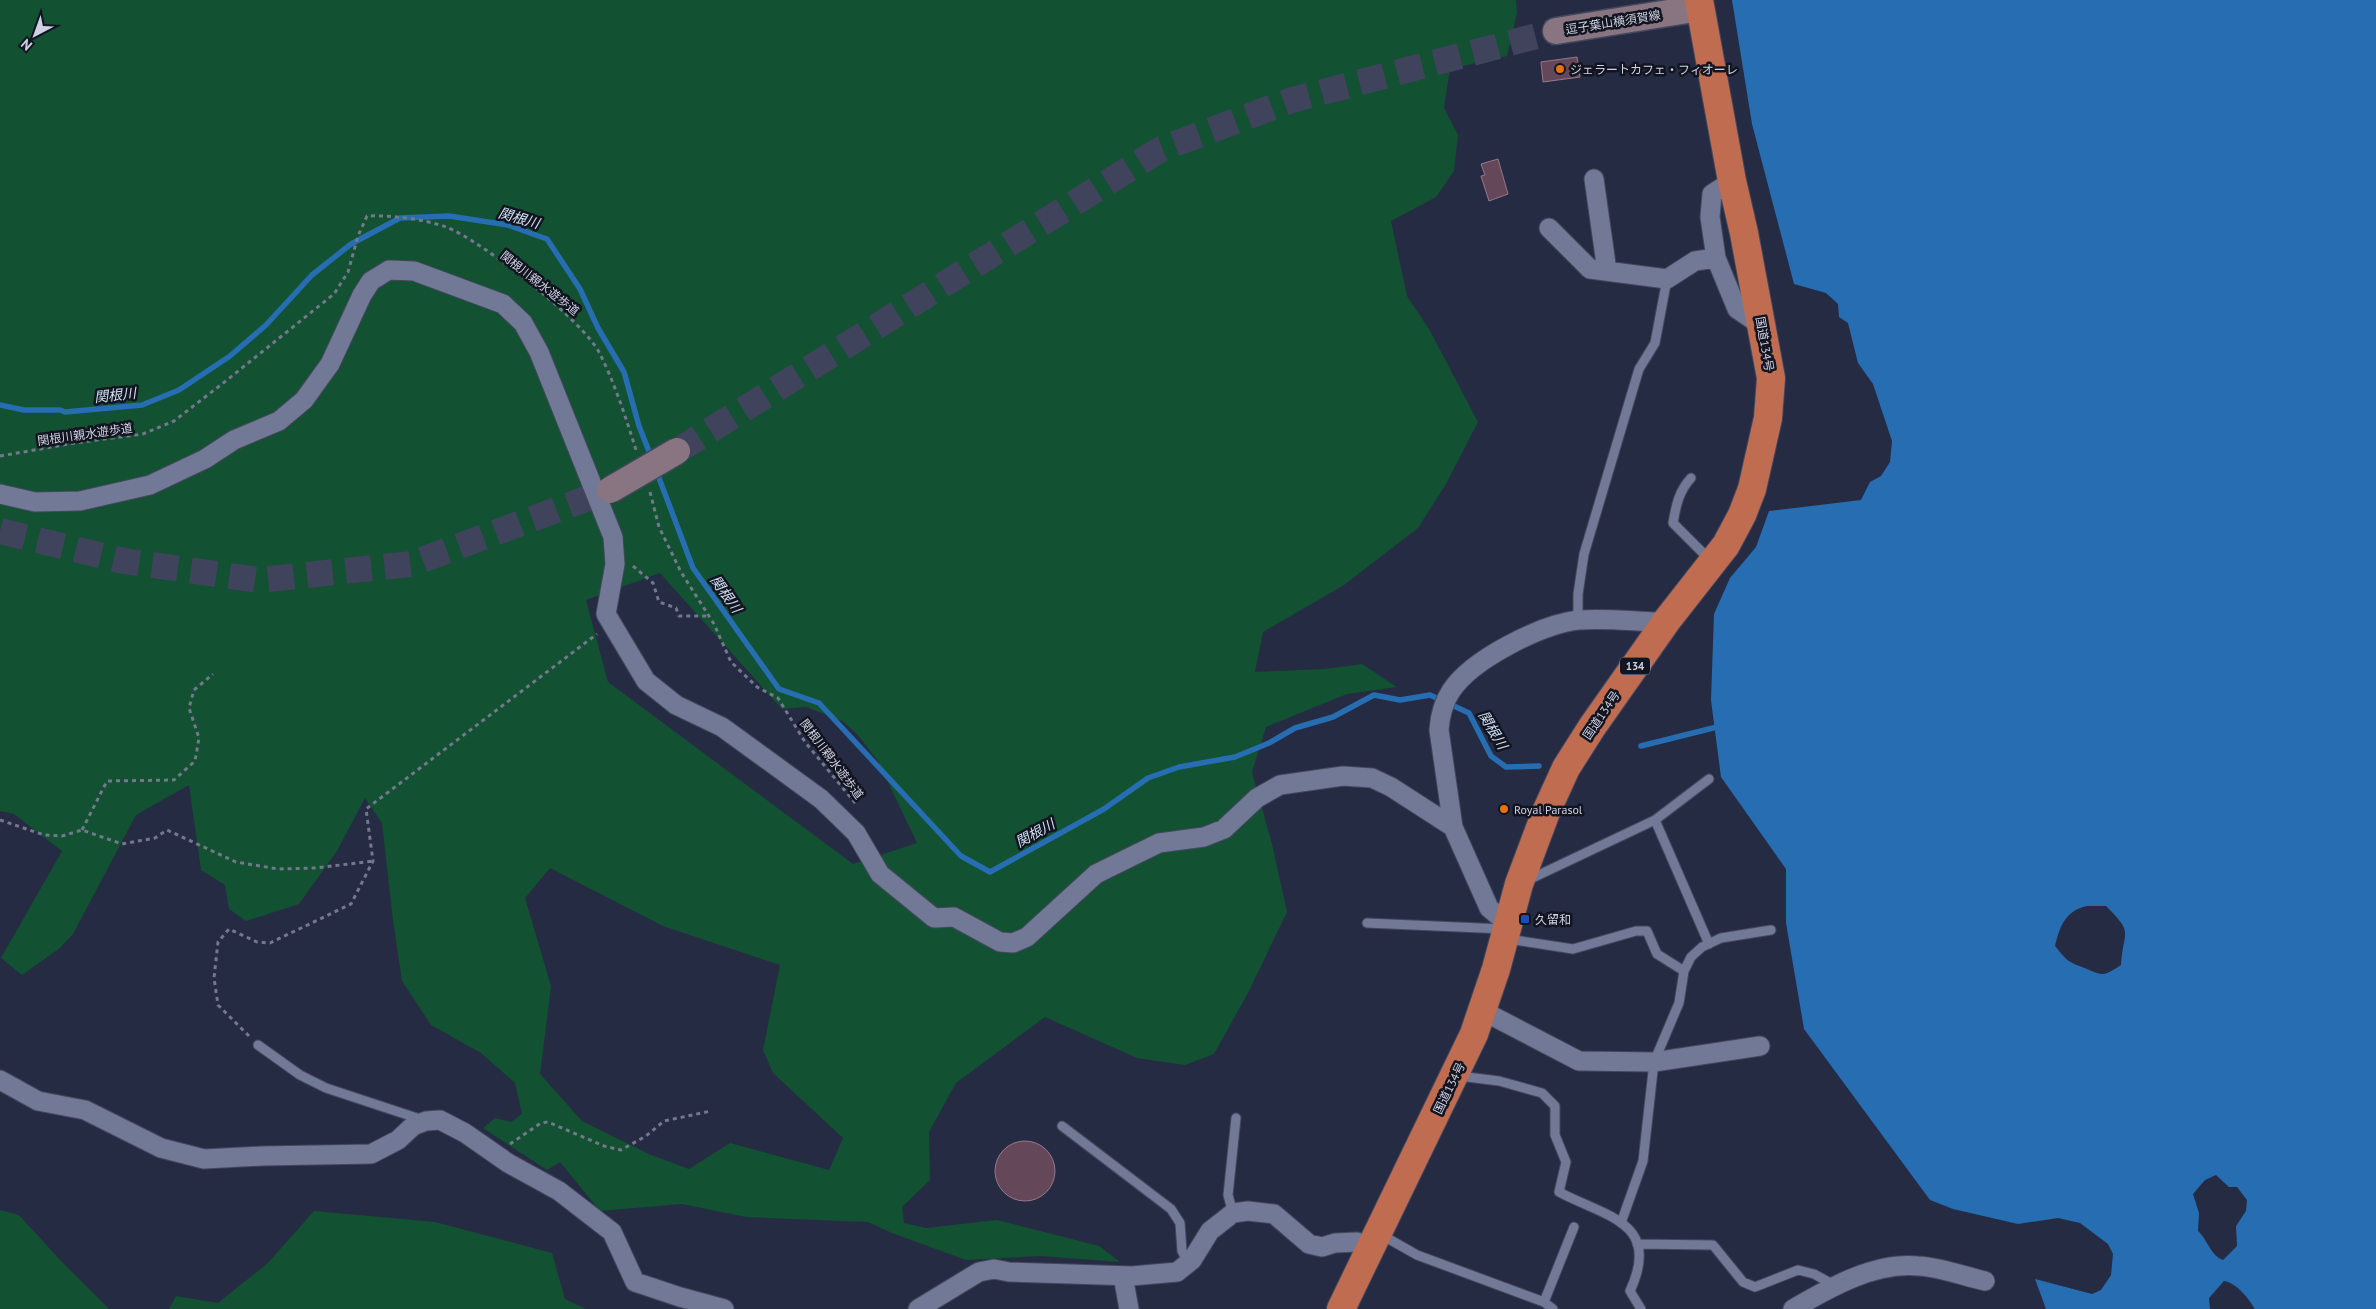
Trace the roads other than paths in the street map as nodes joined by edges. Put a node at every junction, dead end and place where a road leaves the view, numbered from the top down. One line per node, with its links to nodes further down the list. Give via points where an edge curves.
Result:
1 (1700, 4): 2 (main road, 逗子葉山横須賀線); 4 (highway, 国道134号 / 134)
2 (1556, 31)
3 (1594, 179): 7 (street)
4 (1732, 181): 6 (street, via 1712,194 1710,217); 9 (highway, 国道134号 / 134)
5 (1549, 228): 7 (street, via 1590,269)
6 (1716, 258): 8 (street, via 1695,261); 9 (street, via 1737,309)
7 (1606, 271): 8 (street)
8 (1667, 278): 16 (lane, via 1655,343 1639,369 1584,554)
9 (1762, 326): 14 (highway, 国道134号 / 134, via 1771,378 1763,444 1750,499 1726,545)
10 (677, 451): 12 (main road, bridge)
11 (1691, 478): 14 (lane, via 1676,504 1673,522)
12 (610, 490)
13 (0, 494): 19 (street, via 34,502 80,501 150,485 205,459 234,440 279,421 304,400 330,364 362,295 372,281 389,270 414,271 502,304 523,323 539,352 613,538 615,564 606,614 646,681 676,705 722,727 821,800 856,833 880,874 934,918 954,917 1000,942 1013,943 1027,937 1096,874 1159,843 1204,837 1224,829 1257,798 1280,785 1343,776 1372,778 1391,786)
14 (1712, 562): 15 (highway, 国道134号 / 134)
15 (1668, 619): 16 (street, via 1655,622); 20 (highway, 国道134号 / 134, via 1566,768)
16 (1578, 620): 19 (street, via 1529,634 1481,662 1452,690 1440,714 1439,730)
17 (1709, 779): 18 (lane)
18 (1655, 820): 20 (lane); 24 (lane)
19 (1452, 827): 22 (street, via 1489,908)
20 (1520, 884): 22 (highway, 国道134号 / 134)
21 (1367, 923): 22 (lane)
22 (1506, 930): 25 (lane, via 1573,949 1636,931 1647,931 1657,954); 26 (highway, 国道134号 / 134)
23 (1771, 930): 24 (lane, via 1721,938)
24 (1709, 944): 25 (lane, via 1691,957)
25 (1684, 971): 29 (lane, via 1679,1003)
26 (1482, 1011): 29 (street, via 1578,1062); 30 (highway, 国道134号 / 134)
27 (258, 1045): 33 (lane, via 300,1075 326,1088)
28 (1760, 1046): 29 (street)
29 (1654, 1062): 36 (lane, via 1644,1161)
30 (1456, 1075): 36 (lane, via 1499,1081 1542,1093 1555,1106 1555,1135 1566,1162 1560,1192); 38 (highway, 国道134号 / 134)
31 (0, 1080): 33 (street, via 38,1101 84,1110 161,1148 204,1159 370,1154 398,1140 413,1126)
32 (1236, 1118): 35 (lane, via 1228,1195)
33 (426, 1120): 45 (street, via 440,1120 559,1190 612,1232 635,1282)
34 (1062, 1126): 40 (lane, via 1171,1209 1180,1223 1182,1252)
35 (1233, 1213): 38 (street, via 1274,1214 1310,1244 1322,1247); 40 (street, via 1210,1231)
36 (1621, 1223): 39 (lane, via 1632,1230)
37 (1574, 1227): 44 (lane)
38 (1375, 1240): 44 (lane); 48 (highway, 国道134号 / 134)
39 (1638, 1244): 43 (lane, via 1713,1245 1743,1282 1755,1287 1798,1270); 50 (lane, via 1638,1274 1630,1291)
40 (1188, 1263): 41 (street, via 1177,1272)
41 (1123, 1276): 46 (street, via 994,1269 979,1272); 47 (street)
42 (1985, 1281): 43 (street, via 1917,1265 1883,1269)
43 (1834, 1285): 51 (street)
44 (1544, 1302): 49 (lane)
45 (724, 1309)
46 (918, 1309)
47 (1129, 1309)
48 (1341, 1309)
49 (1553, 1309)
50 (1641, 1309)
51 (1793, 1309)

